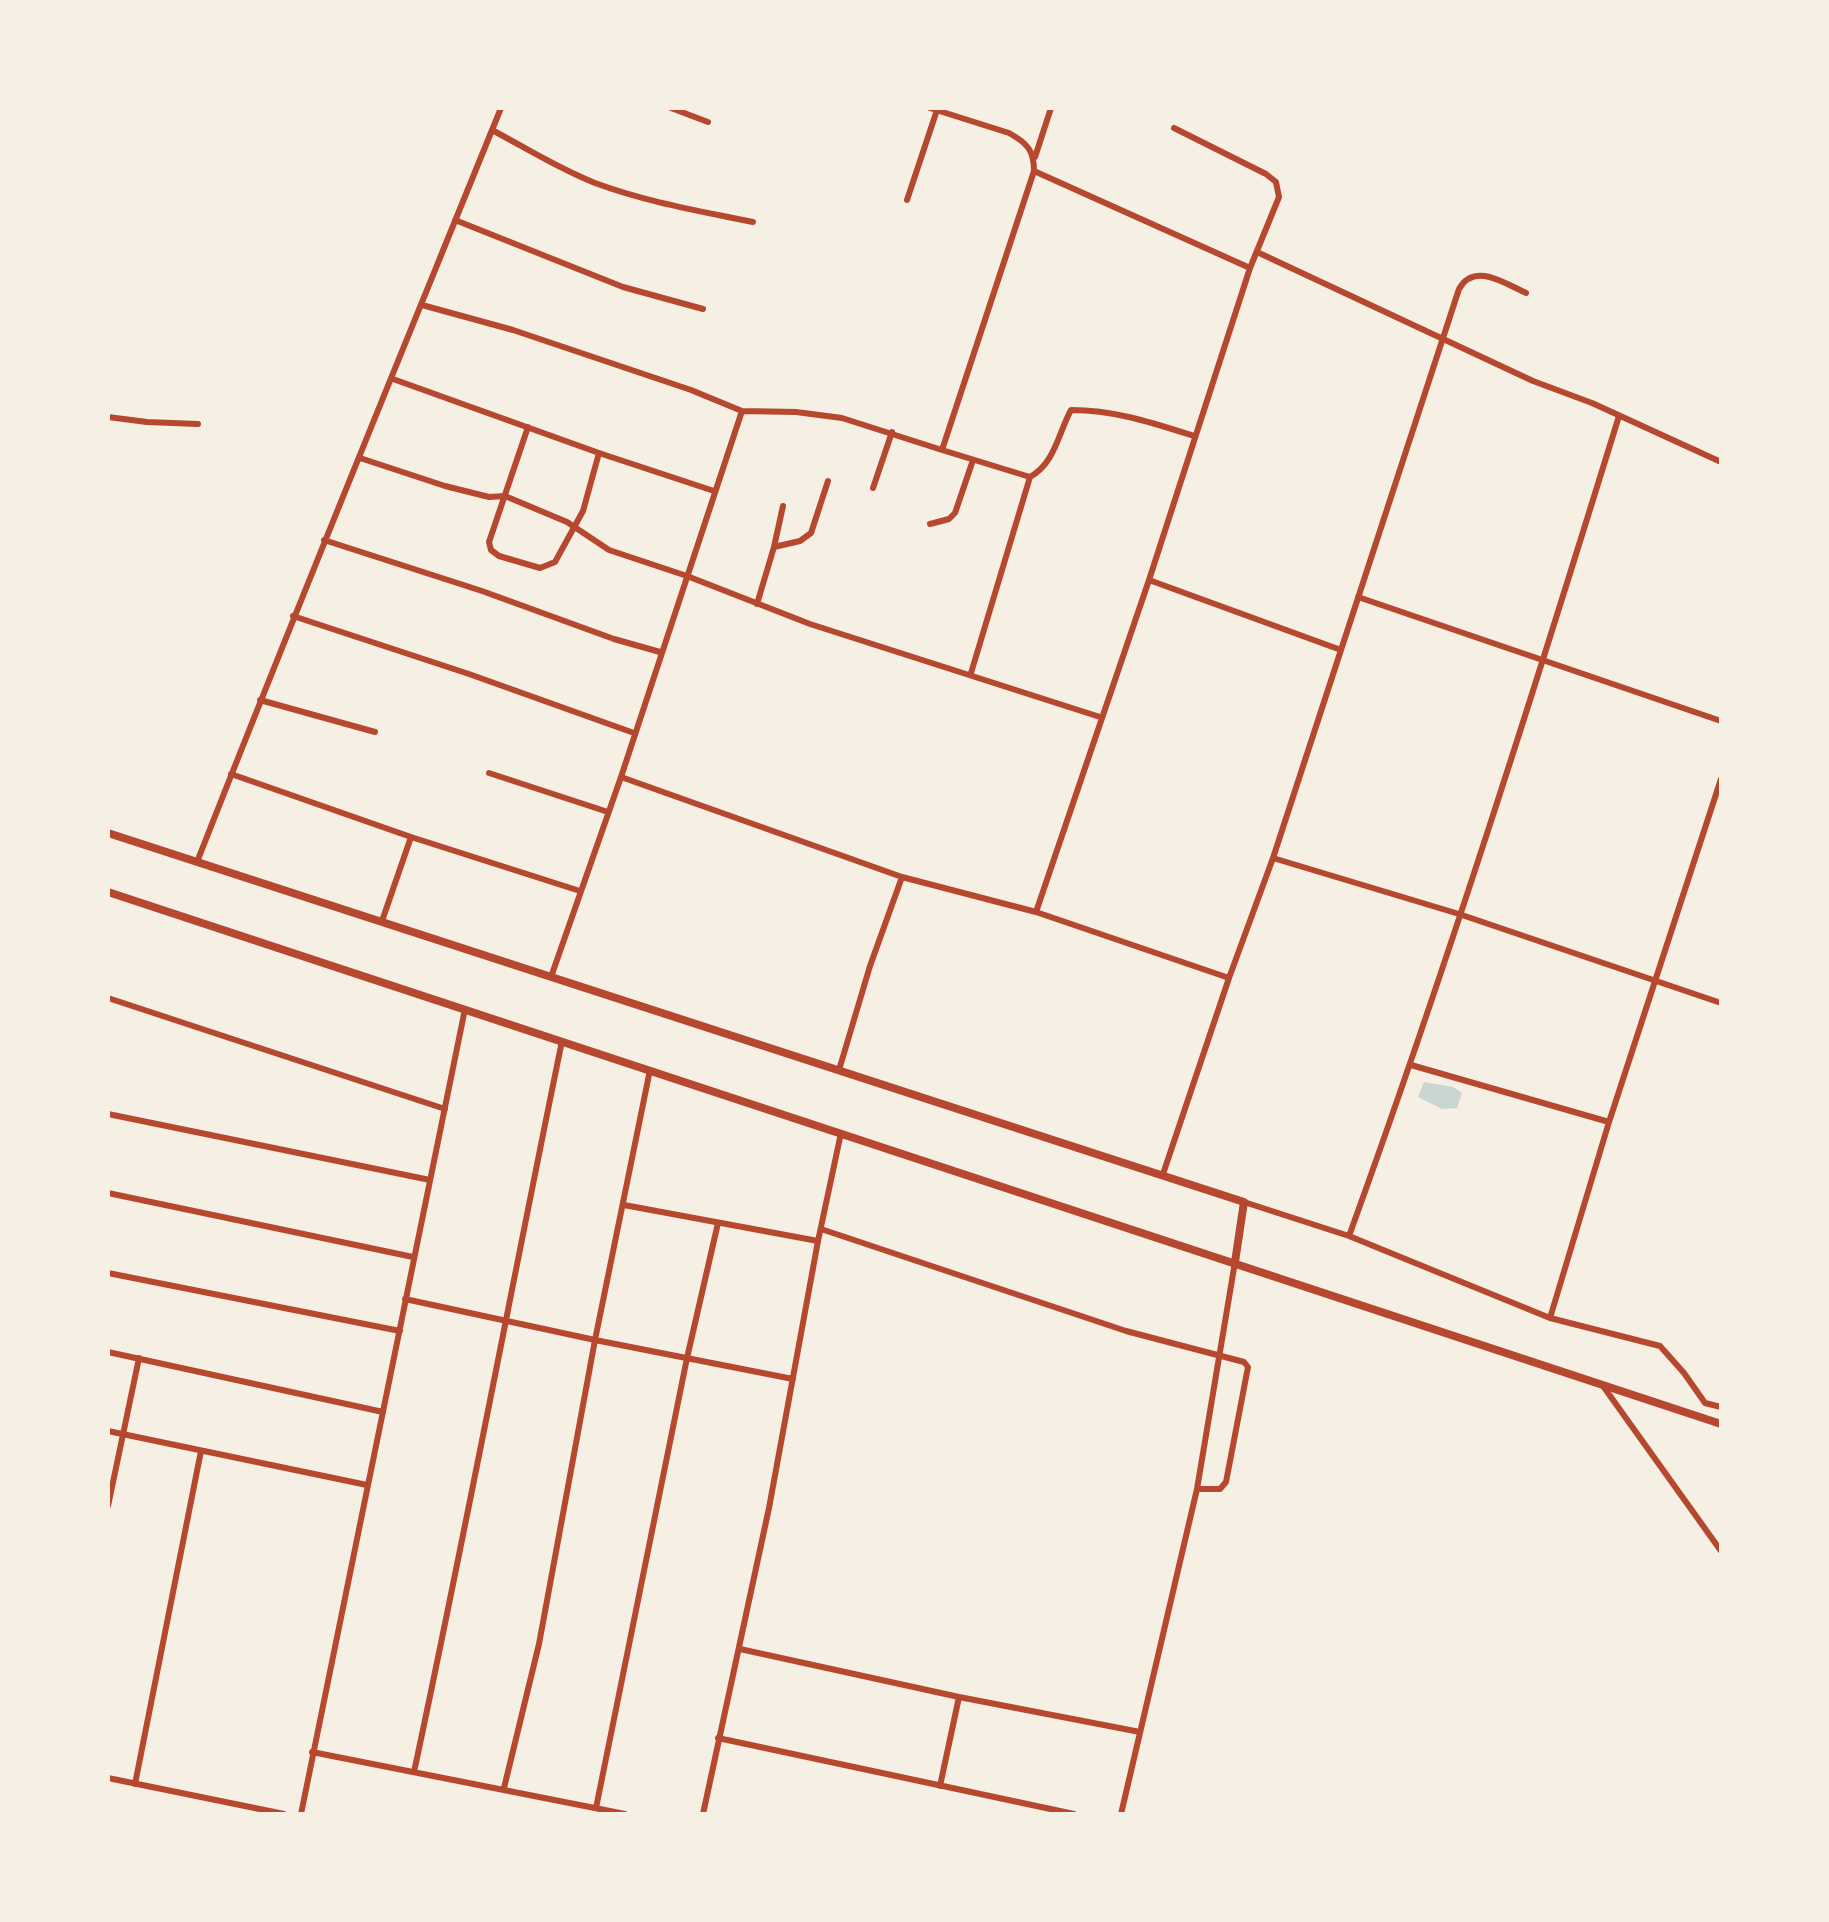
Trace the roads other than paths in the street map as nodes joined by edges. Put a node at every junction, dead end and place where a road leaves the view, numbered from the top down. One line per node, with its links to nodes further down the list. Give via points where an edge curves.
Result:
1 (501, 108): 8 (street)
2 (671, 108): 6 (street)
3 (930, 108): 5 (street)
4 (1051, 108): 9 (street)
5 (937, 110): 9 (street, via 1009,133 1030,147); 11 (street)
6 (708, 122)
7 (1174, 128): 14 (street, via 1276,182 1279,197)
8 (492, 130): 12 (street); 13 (street, via 594,183 640,198)
9 (1034, 161): 10 (street)
10 (1034, 171): 15 (street); 28 (street)
11 (907, 200)
12 (455, 220): 17 (street); 18 (street, via 624,287)
13 (753, 222)
14 (1257, 252): 15 (street); 19 (street)
15 (1250, 268): 27 (street)
16 (1526, 293): 19 (street, via 1486,276 1467,279 1459,289)
17 (422, 305): 20 (street); 21 (street, via 513,330)
18 (703, 309)
19 (1442, 339): 22 (street); 45 (street)
20 (393, 379): 25 (street); 30 (street)
21 (742, 411): 26 (street, via 842,418); 36 (street)
22 (1619, 416): 32 (street); 50 (street)
23 (108, 417): 24 (street)
24 (198, 423)
25 (528, 427): 29 (street); 37 (street)
26 (892, 432): 28 (street); 35 (street)
27 (1194, 436): 33 (street, via 1130,416 1071,410 1051,458); 44 (street)
28 (942, 450): 31 (street)
29 (599, 453): 36 (street); 40 (street)
30 (360, 458): 37 (street, via 445,486 489,497); 41 (street)
31 (972, 459): 33 (street); 39 (street, via 955,513 949,519)
32 (1721, 462)
33 (1030, 477): 51 (street)
34 (828, 481): 42 (street, via 811,533 800,541)
35 (873, 488)
36 (714, 491): 43 (street)
37 (505, 496): 40 (street); 40 (street, via 489,542 498,556 547,567 555,562)
38 (783, 506): 42 (street)
39 (930, 524)
40 (576, 528): 43 (street, via 609,550)
41 (324, 540): 47 (street); 49 (street)
42 (774, 547): 46 (street)
43 (687, 576): 46 (street); 49 (street)
44 (1149, 580): 48 (street); 53 (street)
45 (1358, 597): 48 (street); 50 (street)
46 (757, 604): 51 (street)
47 (293, 616): 52 (street); 56 (street)
48 (1341, 650): 64 (street)
49 (660, 652): 56 (street)
50 (1543, 661): 54 (street); 70 (street)
51 (971, 673): 53 (street)
52 (260, 700): 55 (street); 58 (street)
53 (1100, 717): 69 (street)
54 (1721, 721)
55 (375, 732)
56 (634, 733): 59 (street)
57 (489, 773): 61 (street)
58 (231, 774): 63 (street); 65 (street)
59 (621, 777): 61 (street); 66 (street)
60 (1721, 779): 74 (street)
61 (608, 812): 67 (street)
62 (108, 833): 65 (main road)
63 (411, 837): 67 (street); 71 (street)
64 (1273, 858): 70 (street); 73 (street)
65 (197, 862): 71 (main road)
66 (902, 877): 69 (street); 81 (street, via 873,956)
67 (580, 891): 72 (street)
68 (108, 892): 77 (main road)
69 (1036, 912): 73 (street)
70 (1459, 914): 74 (street); 79 (street)
71 (382, 921): 72 (main road)
72 (551, 977): 81 (main road)
73 (1229, 978): 86 (street)
74 (1655, 980): 76 (street); 84 (street)
75 (108, 998): 82 (street)
76 (1721, 1003)
77 (465, 1009): 78 (main road); 82 (street)
78 (562, 1041): 80 (main road); 100 (street)
79 (1411, 1065): 84 (street); 93 (street)
80 (650, 1070): 85 (main road); 90 (street)
81 (839, 1070): 86 (main road)
82 (444, 1108): 87 (street)
83 (108, 1114): 87 (street)
84 (1609, 1122): 99 (street)
85 (841, 1133): 92 (street); 96 (main road)
86 (1163, 1174): 89 (main road)
87 (430, 1180): 95 (street)
88 (108, 1193): 95 (street)
89 (1244, 1202): 93 (street); 96 (main road)
90 (624, 1205): 91 (street); 102 (street)
91 (718, 1223): 94 (street); 105 (street)
92 (820, 1230): 94 (street); 104 (street, via 1115,1328)
93 (1349, 1236): 99 (street)
94 (818, 1241): 107 (street)
95 (413, 1257): 98 (street)
96 (1235, 1262): 104 (street); 108 (main road)
97 (108, 1273): 101 (street)
98 (405, 1299): 100 (street); 101 (street)
99 (1550, 1318): 109 (street, via 1660,1346 1705,1403)
100 (505, 1319): 102 (street); 124 (street)
101 (400, 1331): 110 (street)
102 (595, 1340): 105 (street); 128 (street, via 539,1644)
103 (108, 1352): 106 (street)
104 (1218, 1355): 116 (street); 116 (street, via 1244,1362 1248,1367 1226,1482 1220,1489)
105 (687, 1358): 107 (street); 129 (street)
106 (139, 1359): 110 (street); 113 (street)
107 (793, 1379): 119 (street)
108 (1602, 1385): 111 (main road); 118 (street)
109 (1721, 1407)
110 (383, 1412): 115 (street)
111 (1721, 1424)
112 (108, 1431): 113 (street)
113 (122, 1434): 114 (street); 117 (street)
114 (201, 1450): 115 (street); 126 (street)
115 (367, 1485): 123 (street)
116 (1197, 1489): 121 (street)
117 (108, 1506)
118 (1721, 1551)
119 (740, 1648): 120 (street); 122 (street)
120 (959, 1697): 121 (street); 127 (street)
121 (1140, 1732): 135 (street)
122 (718, 1738): 127 (street); 133 (street)
123 (312, 1752): 124 (street); 131 (street)
124 (414, 1772): 128 (street)
125 (108, 1778): 126 (street)
126 (135, 1784): 130 (street)
127 (940, 1786): 134 (street)
128 (504, 1788): 129 (street)
129 (596, 1808): 132 (street)
130 (284, 1814)
131 (301, 1814)
132 (625, 1814)
133 (704, 1814)
134 (1074, 1814)
135 (1121, 1814)

